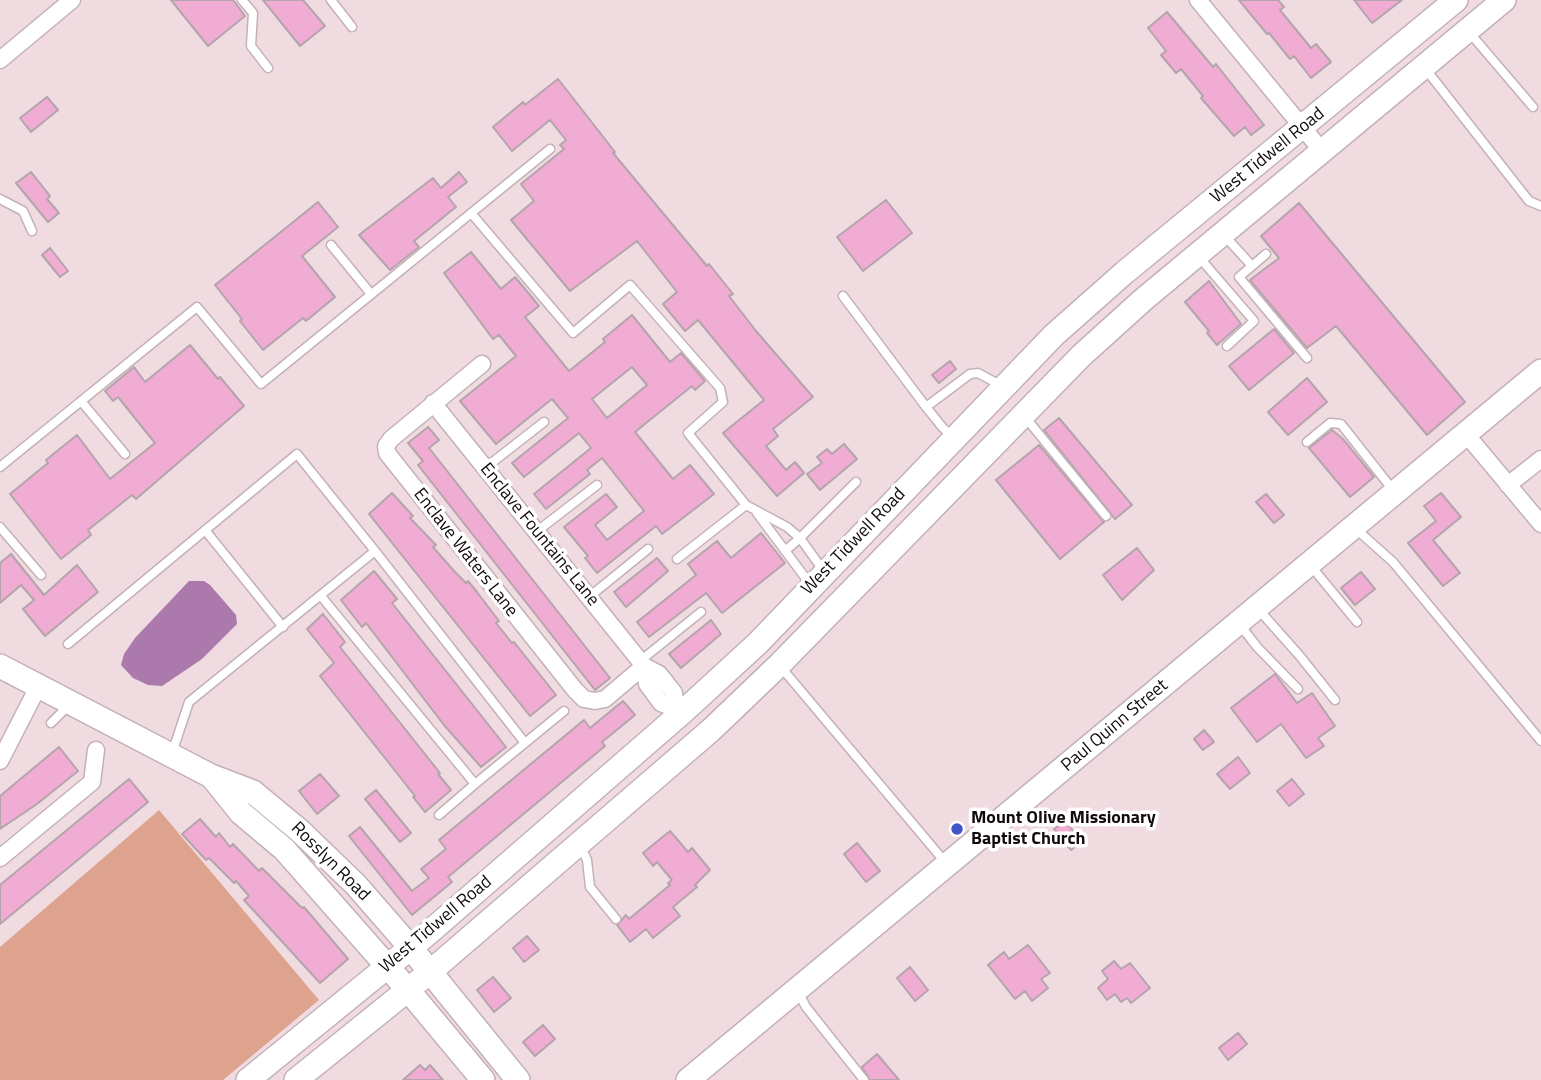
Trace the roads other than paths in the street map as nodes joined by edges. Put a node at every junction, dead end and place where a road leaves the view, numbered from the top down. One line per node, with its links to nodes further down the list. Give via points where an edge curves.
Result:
1 (72, 0): 9 (street)
2 (243, 0): 11 (lane, via 253,13 251,46)
3 (331, 0): 7 (lane)
4 (1198, 0): 13 (street)
5 (1455, 0): 13 (main road, West Tidwell Road)
6 (1504, 0): 8 (main road, West Tidwell Road)
7 (352, 27)
8 (1467, 30): 10 (main road, West Tidwell Road); 12 (lane)
9 (0, 60)
10 (1424, 67): 15 (main road, West Tidwell Road); 17 (lane, via 1529,201)
11 (268, 68)
12 (1533, 107)
13 (1303, 127): 15 (street); 25 (main road, West Tidwell Road)
14 (550, 149): 18 (lane)
15 (1322, 151): 20 (main road, West Tidwell Road)
16 (0, 199): 19 (lane, via 23,211)
17 (1541, 206)
18 (471, 214): 26 (lane); 51 (lane, via 573,333 630,285 720,388 723,402 688,433)
19 (32, 231)
20 (1222, 233): 22 (main road, West Tidwell Road); 24 (lane)
21 (331, 245): 26 (lane)
22 (1198, 254): 28 (main road, West Tidwell Road); 29 (lane, via 1254,321)
23 (1266, 254): 24 (lane)
24 (1252, 266): 30 (lane, via 1239,277)
25 (1124, 273): 28 (main road); 33 (main road, West Tidwell Road, via 1054,335)
26 (371, 295): 34 (lane, via 261,384 197,307)
27 (843, 296): 36 (lane)
28 (1144, 299): 37 (main road, West Tidwell Road)
29 (1227, 346)
30 (1307, 358)
31 (482, 363): 35 (street, Enclave Waters Lane)
32 (1541, 371): 39 (main road, Paul Quinn Street)
33 (1004, 388): 36 (lane, via 988,376 970,374); 40 (main road, West Tidwell Road)
34 (81, 401): 42 (lane); 45 (lane)
35 (433, 403): 46 (street, Enclave Fountains Lane); 75 (street, Enclave Waters Lane, via 391,439 387,453 575,690 584,699 605,699)
36 (926, 407): 40 (lane)
37 (1023, 415): 44 (main road, West Tidwell Road); 53 (lane)
38 (544, 422): 46 (lane)
39 (1465, 434): 49 (street); 50 (main road, Paul Quinn Street)
40 (955, 438): 44 (main road); 66 (main road, West Tidwell Road)
41 (1307, 442): 50 (lane, via 1330,423 1341,424)
42 (125, 454)
43 (1541, 459): 49 (street)
44 (978, 460): 76 (main road, West Tidwell Road)
45 (0, 467)
46 (485, 468): 58 (street, Enclave Fountains Lane)
47 (856, 482): 59 (lane)
48 (597, 485): 58 (lane)
49 (1508, 485): 54 (street)
50 (1395, 493): 56 (main road, Paul Quinn Street)
51 (746, 505): 52 (lane); 63 (lane)
52 (757, 512): 59 (lane, via 777,520); 62 (lane)
53 (1106, 516)
54 (1541, 524)
55 (0, 527): 65 (lane)
56 (1354, 527): 64 (main road, Paul Quinn Street); 85 (lane, via 1393,562)
57 (205, 530): 61 (lane, via 297,454); 73 (lane); 74 (lane)
58 (536, 532): 68 (street, Enclave Fountains Lane)
59 (800, 538): 62 (lane); 66 (lane)
60 (648, 549): 68 (lane)
61 (375, 551): 67 (lane); 86 (lane)
62 (785, 551): 66 (lane)
63 (677, 559)
64 (1310, 564): 69 (main road, Paul Quinn Street); 71 (lane)
65 (41, 575)
66 (818, 580): 83 (main road, West Tidwell Road, via 758,643)
67 (321, 596): 73 (lane); 91 (lane)
68 (589, 597): 75 (street, Enclave Fountains Lane)
69 (1257, 608): 72 (main road, Paul Quinn Street); 80 (lane)
70 (701, 612): 75 (lane)
71 (1357, 622)
72 (1238, 623): 79 (lane); 97 (main road, Paul Quinn Street)
73 (283, 626): 88 (lane, via 189,702)
74 (68, 644)
75 (642, 664): 83 (street, Enclave Fountains Lane, via 647,684 661,689 661,704)
76 (779, 665): 94 (main road, West Tidwell Road); 97 (lane)
77 (0, 666): 78 (main road, Rosslyn Road)
78 (38, 687): 81 (main road, Rosslyn Road); 89 (street)
79 (1298, 689)
80 (1335, 700)
81 (72, 703): 84 (lane); 88 (main road, Rosslyn Road)
82 (564, 711): 86 (lane)
83 (678, 712): 92 (main road, West Tidwell Road)
84 (51, 723)
85 (1541, 741)
86 (525, 743): 91 (lane)
87 (96, 750): 96 (street, via 92,782)
88 (172, 755): 90 (main road, Rosslyn Road)
89 (0, 761)
90 (211, 776): 99 (main road, Rosslyn Road, via 253,792 300,831); 100 (main road, Rosslyn Road, via 241,813 284,849)
91 (475, 784): 93 (lane)
92 (588, 795): 94 (main road); 99 (main road, West Tidwell Road)
93 (439, 815)
94 (610, 819): 95 (main road, West Tidwell Road)
95 (580, 845): 98 (lane, via 590,887); 101 (main road, West Tidwell Road)
96 (0, 858)
97 (947, 865): 103 (main road, Paul Quinn Street)
98 (616, 919)
99 (410, 947): 100 (main road, West Tidwell Road); 101 (main road, Rosslyn Road)
100 (387, 966): 102 (main road, Rosslyn Road); 104 (main road, West Tidwell Road)
101 (430, 972): 102 (main road, West Tidwell Road); 107 (main road, Rosslyn Road)
102 (408, 990): 105 (main road, West Tidwell Road); 106 (main road, Rosslyn Road)
103 (796, 990): 108 (main road, Paul Quinn Street); 109 (lane)
104 (248, 1080)
105 (296, 1080)
106 (483, 1080)
107 (518, 1080)
108 (688, 1080)
109 (864, 1080)

